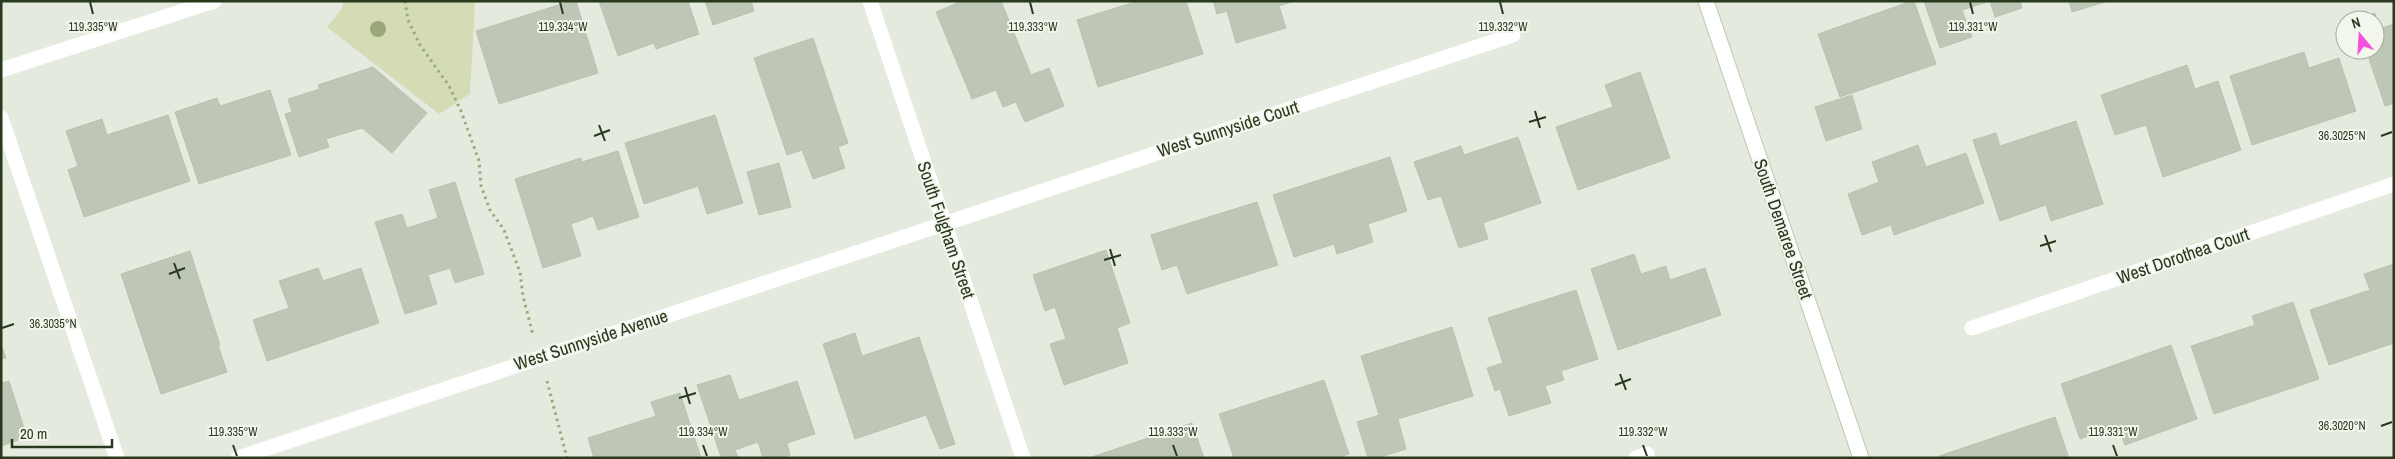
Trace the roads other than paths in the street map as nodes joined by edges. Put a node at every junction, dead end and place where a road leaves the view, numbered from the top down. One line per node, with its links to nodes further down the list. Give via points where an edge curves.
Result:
1 (214, 1): 5 (street)
2 (870, 1): 8 (street, South Fulgham Street)
3 (1706, 1): 13 (street, South Demaree Street)
4 (1512, 35): 8 (street, West Sunnyside Court)
5 (1, 70)
6 (1, 118): 10 (street)
7 (2394, 184): 9 (street, West Dorothea Court)
8 (944, 223): 11 (street, West Sunnyside Avenue); 12 (street, South Fulgham Street)
9 (1972, 328)
10 (117, 458)
11 (238, 458)
12 (1023, 458)
13 (1860, 458)

